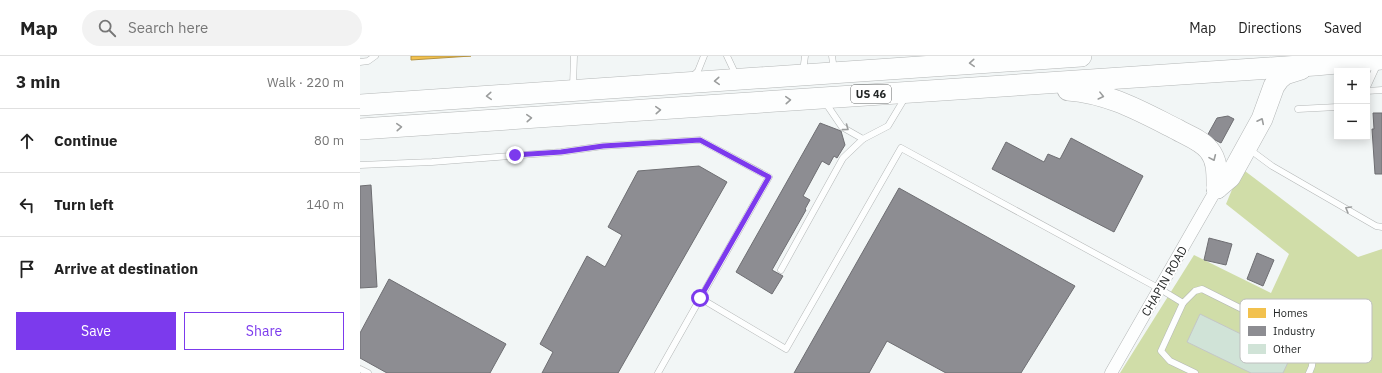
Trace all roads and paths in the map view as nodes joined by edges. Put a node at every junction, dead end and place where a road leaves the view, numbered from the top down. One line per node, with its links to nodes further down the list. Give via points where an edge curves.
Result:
1 (375, 56): 9 (lane, via 368,61)
2 (574, 56): 19 (lane)
3 (704, 56): 16 (lane, via 698,71)
4 (727, 56): 14 (lane)
5 (1081, 56): 6 (highway, US 46)
6 (1057, 57): 8 (highway, US 46, one-way to 8)
7 (1381, 60): 13 (highway, US 46); 15 (lane)
8 (923, 61): 10 (highway, US 46)
9 (360, 62)
10 (833, 65): 12 (highway, US 46)
11 (1315, 65): 13 (highway, US 46); 17 (highway, US 46); 28 (highway, one-way to 11, via 1262,119 1269,97 1279,79 1285,74)
12 (804, 66): 14 (highway, US 46)
13 (1345, 67)
14 (739, 80): 16 (highway, US 46, one-way to 16)
15 (1370, 80)
16 (686, 83): 19 (highway, US 46)
17 (1007, 86): 21 (highway, US 46); 30 (highway, one-way to 30, via 1084,91 1131,106 1208,149 1217,169)
18 (1382, 90): 20 (lane)
19 (573, 91): 23 (highway, US 46, one-way to 23)
20 (1370, 91)
21 (908, 92): 22 (highway, US 46); 27 (lane, via 888,126)
22 (822, 98): 26 (highway, US 46, one-way to 22); 27 (lane, one-way to 27, via 842,127)
23 (360, 105)
24 (1334, 107): 25 (lane)
25 (1298, 109)
26 (360, 129)
27 (862, 139): 32 (lane, via 843,158)
28 (1246, 146): 30 (highway, via 1230,177); 31 (lane, one-way to 28, via 1376,226 1272,166)
29 (360, 165): 34 (lane, via 432,162 700,140 769,177)
30 (1217, 188): 33 (street, CHAPIN ROAD)
31 (1382, 227)
32 (782, 270)
33 (1160, 289): 34 (lane, via 901,148 786,349); 35 (lane); 41 (street, CHAPIN ROAD)
34 (700, 298): 40 (lane)
35 (1183, 303): 36 (lane, via 1195,291 1202,289); 42 (lane, via 1161,351 1170,361)
36 (1240, 308)
37 (1313, 363): 43 (lane)
38 (360, 368): 39 (lane)
39 (368, 373)
40 (658, 373)
41 (1111, 373)
42 (1195, 373)
43 (1309, 373)

